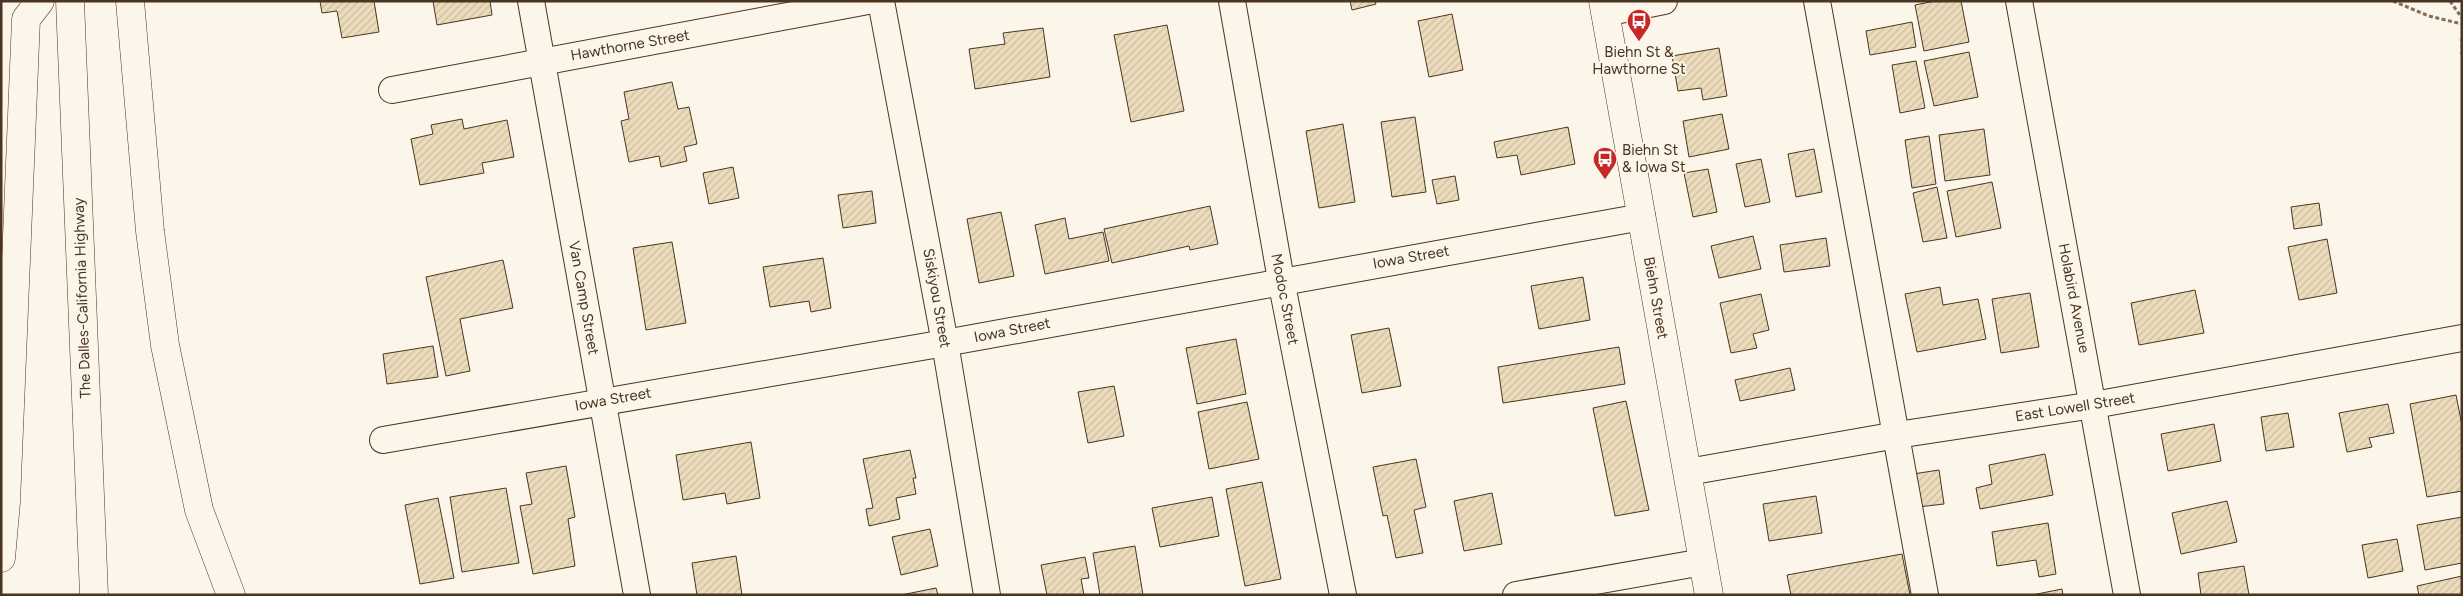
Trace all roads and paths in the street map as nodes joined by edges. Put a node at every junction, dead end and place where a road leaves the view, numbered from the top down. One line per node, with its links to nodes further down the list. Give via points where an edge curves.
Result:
1 (40, 1): 29 (main road, via 26,19)
2 (70, 1): 31 (main road, The Dalles-California Highway)
3 (130, 1): 32 (main road, via 150,231 165,345 200,510)
4 (531, 1): 18 (street, Van Camp Street)
5 (868, 1): 18 (street, Hawthorne Street)
6 (881, 1): 23 (street, Siskiyou Street)
7 (1232, 1): 21 (street, Modoc Street)
8 (1664, 1): 13 (street)
9 (1817, 1): 26 (street)
10 (2019, 1): 25 (street, Holabird Avenue)
11 (2393, 1): 15 (path, via 2430,16)
12 (2450, 1): 14 (path)
13 (1604, 7): 20 (main road, Biehn Street)
14 (2462, 18)
15 (2462, 24)
16 (2462, 38): 17 (path)
17 (2462, 58)
18 (541, 61): 19 (street, Hawthorne Street); 24 (street, Van Camp Street)
19 (392, 90)
20 (1642, 217): 21 (street, Iowa Street); 28 (main road, Biehn Street)
21 (1280, 280): 23 (street, Iowa Street); 35 (street, Modoc Street)
22 (2462, 338): 25 (street, East Lowell Street)
23 (945, 343): 24 (street, Iowa Street); 34 (street, Siskiyou Street)
24 (603, 400): 27 (street, Iowa Street); 33 (street, Van Camp Street)
25 (2094, 405): 26 (street, East Lowell Street); 39 (street, Holabird Avenue)
26 (1897, 435): 28 (street, East Lowell Street); 38 (street)
27 (383, 440)
28 (1688, 472): 30 (main road, Biehn Street)
29 (1, 558)
30 (1703, 562): 36 (street); 37 (main road, Biehn Street)
31 (94, 595)
32 (231, 595)
33 (637, 595)
34 (987, 595)
35 (1343, 595)
36 (1516, 595)
37 (1709, 595)
38 (1925, 595)
39 (2127, 595)

